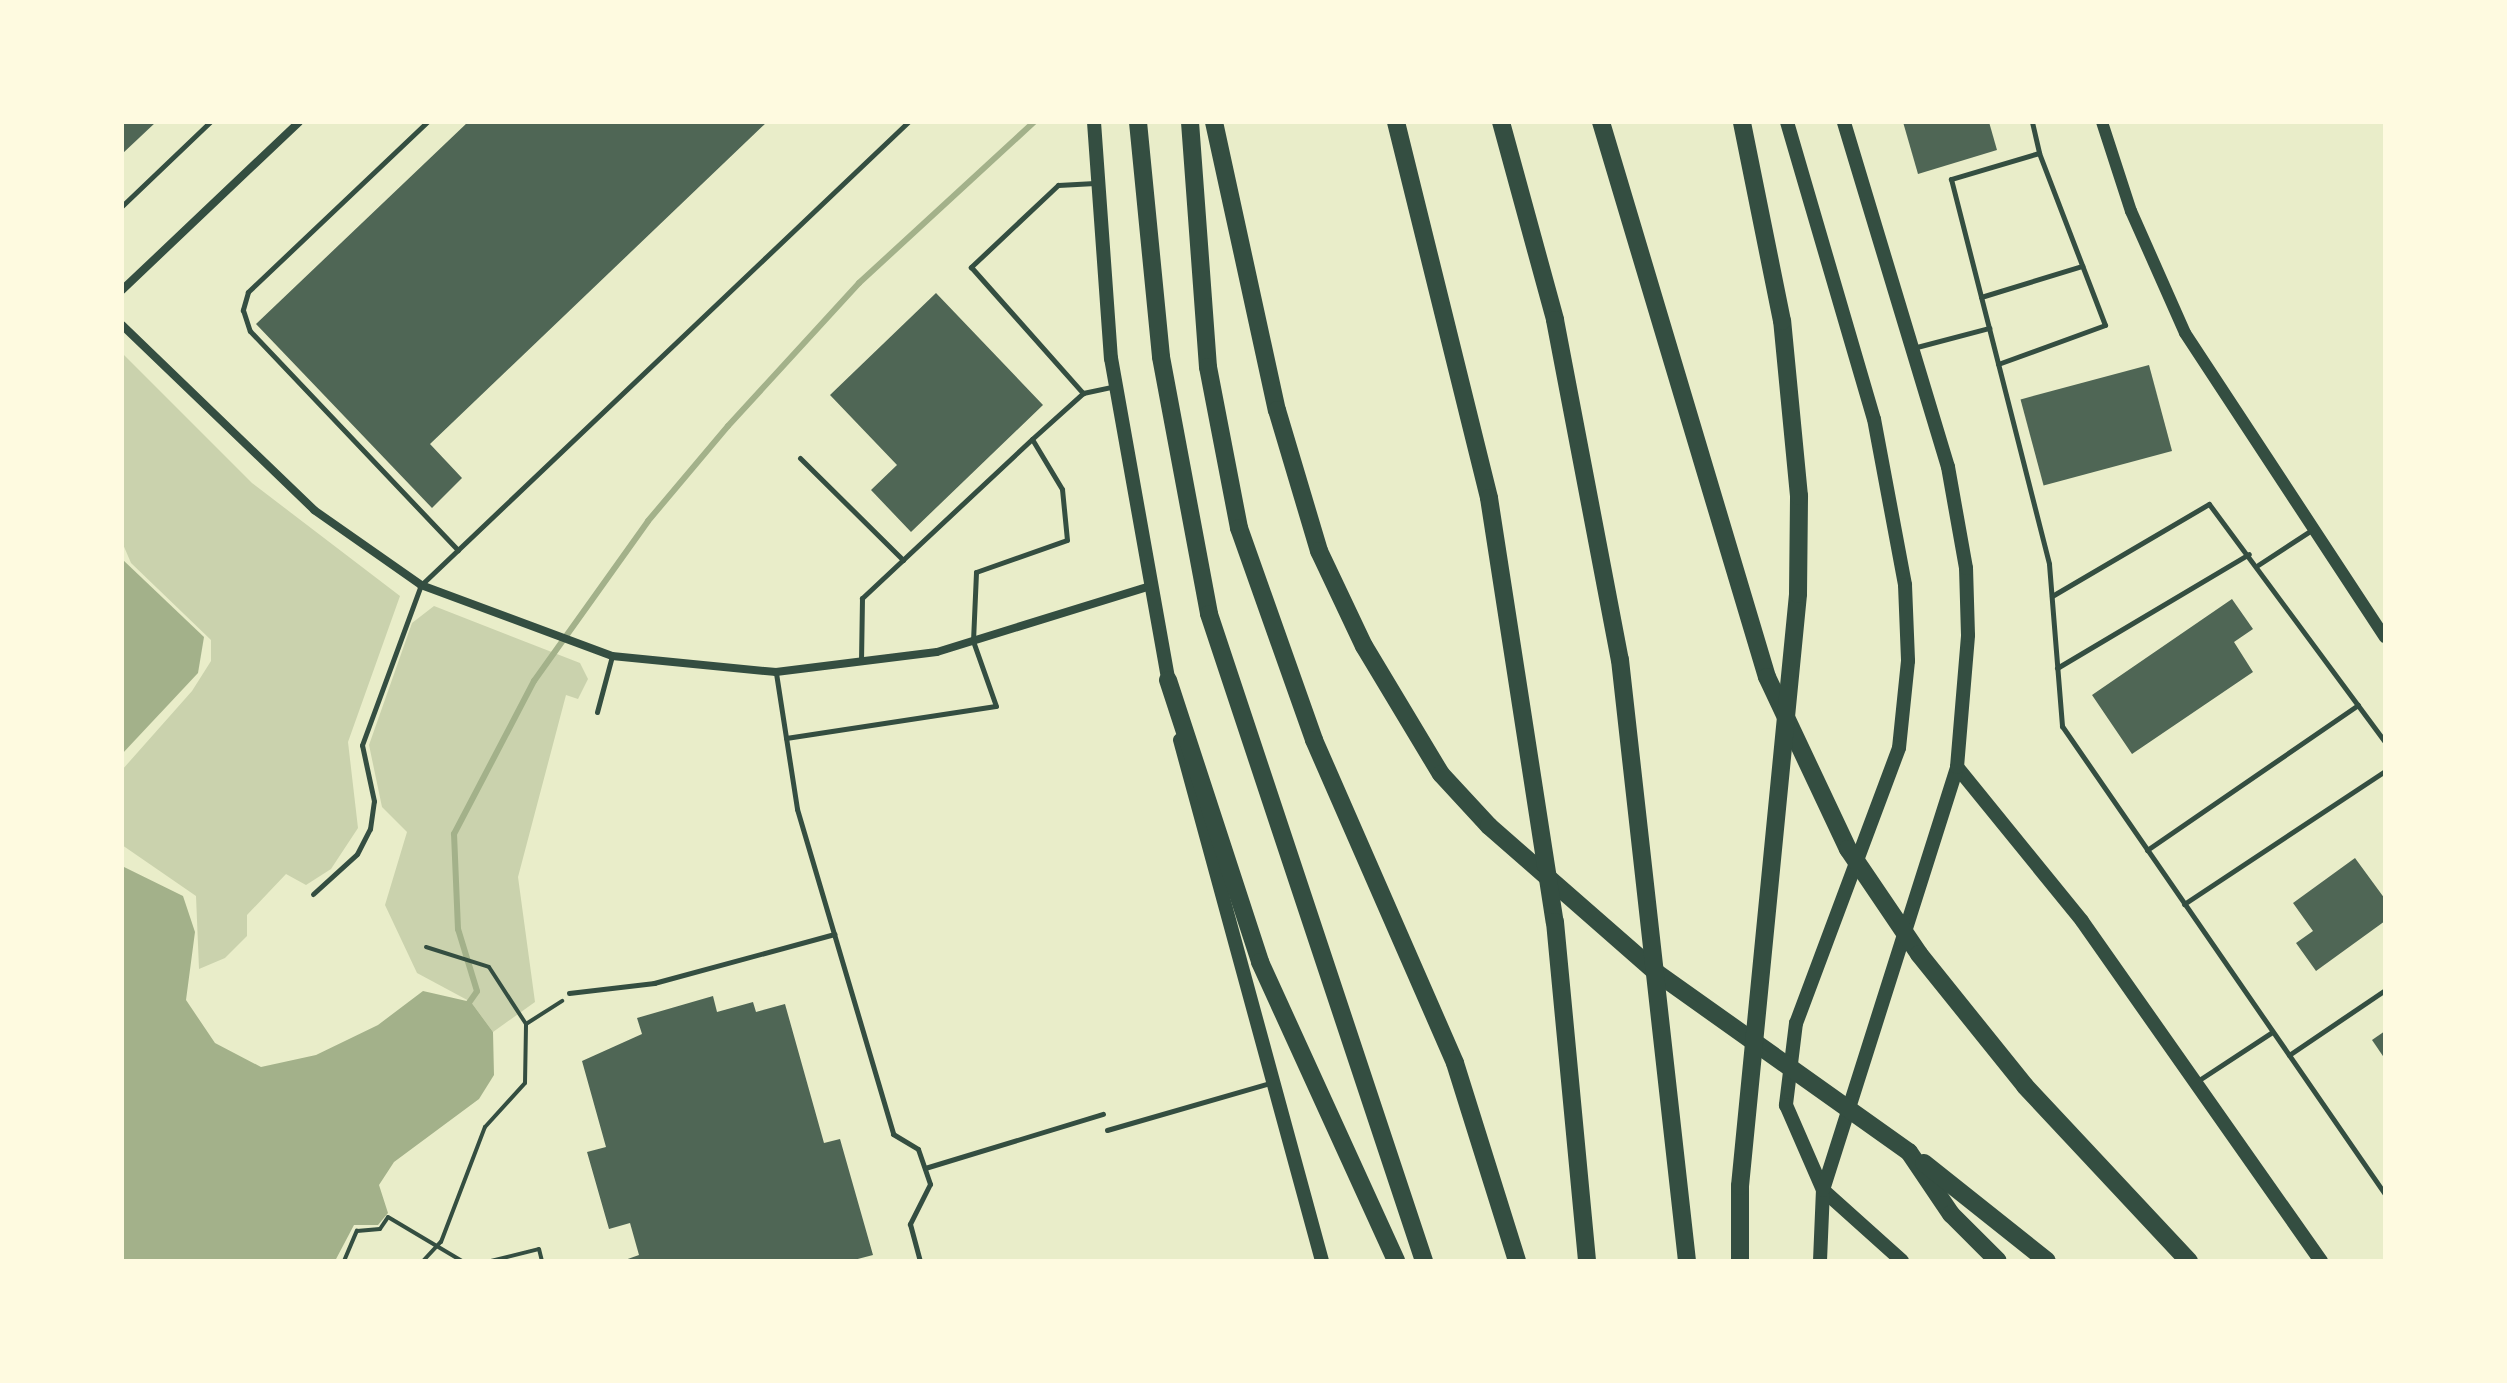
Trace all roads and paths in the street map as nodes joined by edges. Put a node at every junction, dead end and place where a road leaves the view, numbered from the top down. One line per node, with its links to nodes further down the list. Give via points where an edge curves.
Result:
1 (210, 122): 19 (lane)
2 (299, 122): 21 (street)
3 (427, 122): 32 (lane, via 248,292 243,310 250,331)
4 (908, 122): 32 (lane)
5 (1094, 122): 18 (main road)
6 (1138, 122): 80 (highway, via 1161,357 1209,614)
7 (1190, 122): 81 (highway, via 1208,367 1239,528 1314,740 1455,1063)
8 (1214, 122): 67 (highway, via 1319,551 1364,646 1441,774 1657,973)
9 (1396, 122): 82 (highway, via 1439,273 1494,528 1555,922)
10 (1501, 122): 83 (highway, via 1555,320 1620,660)
11 (1601, 122): 89 (highway, via 1767,677 1848,849 1919,954 2068,1135)
12 (1742, 122): 84 (highway, via 1782,321 1799,496 1798,594 1740,1186)
13 (1787, 122): 69 (main road, via 1874,419 1905,585 1908,661 1899,748 1789,1050 1786,1105)
14 (1844, 122): 25 (main road)
15 (2032, 122): 17 (lane)
16 (2102, 122): 31 (street, via 2121,186 2185,333)
17 (2039, 153): 20 (lane); 22 (lane, via 1951,179)
18 (1097, 183): 27 (main road); 28 (lane, via 1058,185 971,267)
19 (122, 206)
20 (2082, 266): 22 (lane); 26 (lane, via 2105,325)
21 (122, 290)
22 (1981, 297): 24 (lane)
23 (122, 325): 36 (street, via 314,510)
24 (1989, 328): 25 (lane); 26 (lane)
25 (1909, 349): 51 (main road, via 1948,467 1966,568)
26 (1998, 364): 38 (lane)
27 (1116, 386): 28 (lane); 37 (main road)
28 (1083, 393): 29 (lane)
29 (1032, 439): 34 (lane); 40 (lane, via 1062,489 1067,540 976,572)
30 (800, 458): 34 (lane)
31 (2310, 531): 35 (lane); 39 (street)
32 (458, 550): 36 (lane)
33 (2249, 554): 35 (lane); 38 (lane, via 2209,504); 43 (lane)
34 (903, 560): 42 (lane, via 862,598)
35 (2258, 565): 46 (lane)
36 (421, 585): 41 (street, via 532,633); 54 (lane, via 362,745 374,801 370,829 357,854)
37 (1150, 586): 40 (street); 45 (main road)
38 (2052, 596): 43 (lane)
39 (2385, 637)
40 (973, 641): 42 (street); 49 (lane, via 996,706)
41 (612, 656): 44 (street); 47 (lane)
42 (861, 661): 44 (street)
43 (2057, 668): 53 (lane, via 2062,726)
44 (776, 672): 49 (lane)
45 (1168, 680): 63 (main road); 79 (highway, via 1260,962)
46 (2358, 705): 48 (lane); 53 (lane)
47 (597, 712)
48 (2382, 732): 50 (lane)
49 (786, 738): 56 (lane, via 797,809)
50 (2385, 742)
51 (1957, 767): 64 (main road, via 2048,875); 69 (main road)
52 (2385, 771): 55 (lane)
53 (2147, 850): 55 (lane)
54 (313, 894)
55 (2184, 904): 61 (lane)
56 (834, 934): 59 (lane, via 654,983); 68 (lane, via 893,1134 918,1149)
57 (426, 947): 60 (path, via 477,961 503,982)
58 (2385, 990): 62 (lane)
59 (569, 993): 60 (path)
60 (526, 1024): 71 (path, via 525,1083 479,1136)
61 (2272, 1032): 62 (lane); 64 (lane)
62 (2289, 1055): 70 (lane)
63 (1270, 1083): 66 (lane); 78 (main road)
64 (2196, 1083): 90 (main road)
65 (1103, 1114): 68 (lane)
66 (1107, 1130)
67 (1909, 1152): 87 (highway, via 1951,1214); 88 (highway)
68 (925, 1168): 77 (lane, via 930,1184 910,1224)
69 (1823, 1190): 85 (main road); 86 (main road)
70 (2385, 1194)
71 (437, 1246): 72 (path, via 388,1217 380,1229 357,1231); 73 (path); 74 (path)
72 (344, 1261)
73 (423, 1261)
74 (462, 1261)
75 (491, 1261): 76 (path, via 539,1249)
76 (542, 1261)
77 (920, 1261)
78 (1322, 1261)
79 (1396, 1261)
80 (1424, 1261)
81 (1517, 1261)
82 (1587, 1261)
83 (1687, 1261)
84 (1740, 1261)
85 (1820, 1261)
86 (1902, 1261)
87 (1998, 1261)
88 (2047, 1261)
89 (2189, 1261)
90 (2321, 1261)

